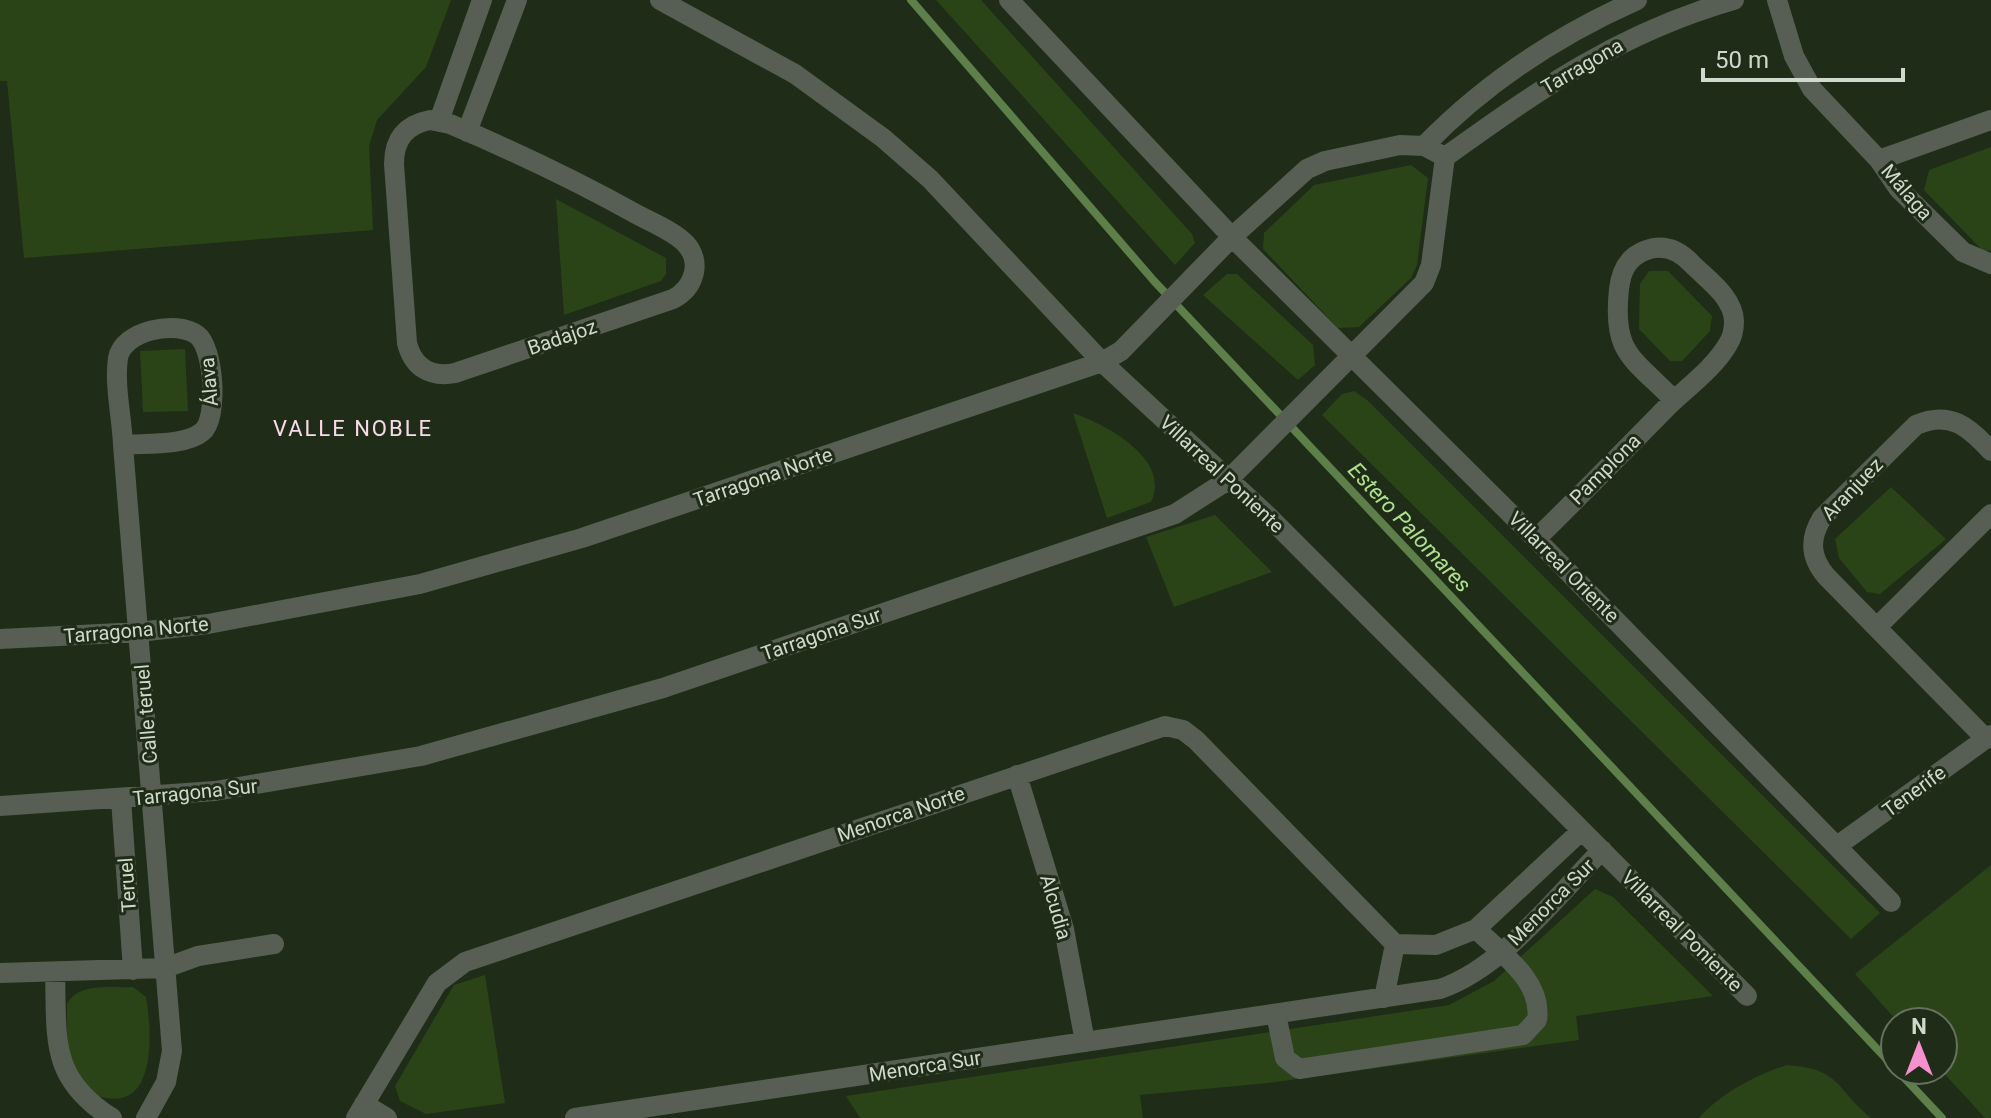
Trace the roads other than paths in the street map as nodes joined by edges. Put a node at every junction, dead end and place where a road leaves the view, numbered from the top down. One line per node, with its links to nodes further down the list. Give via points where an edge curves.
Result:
1 (482, 0): 9 (street)
2 (517, 0): 10 (street)
3 (660, 0): 17 (street, Villarreal Poniente, via 795,74 883,138 973,223)
4 (1009, 0): 14 (street, Villarreal Oriente)
5 (1637, 0): 11 (street, Tarragona, via 1506,73)
6 (1734, 0): 12 (street, Tarragona, via 1668,22 1582,62)
7 (1777, 0): 13 (street, via 1802,74)
8 (1991, 120): 13 (street, Málaga)
9 (439, 121): 10 (street, Badajoz); 10 (street, Badajoz, via 412,125 394,153 407,343 424,369 455,373 673,299 688,289 695,263 679,238 587,187)
10 (467, 132)
11 (1424, 146): 12 (street); 14 (street, Tarragona Norte, via 1400,145 1307,169)
12 (1445, 157): 16 (street, Tarragona Sur, via 1428,275)
13 (1879, 160): 15 (street, Málaga, via 1898,188 1963,252)
14 (1232, 237): 16 (street, Villarreal Oriente); 17 (street, Tarragona Norte, via 1121,351)
15 (1991, 264)
16 (1352, 359): 21 (street, Tarragona Sur); 23 (street, Villarreal Oriente)
17 (1102, 362): 21 (street, Villarreal Poniente); 25 (street, Tarragona Norte, via 491,566 277,614)
18 (1674, 400): 18 (street, Pamplona, via 1728,345 1734,324 1721,293 1682,253 1660,247 1639,252 1620,275 1616,328 1628,353); 23 (street, Pamplona)
19 (123, 445): 19 (street, Álava, via 195,437 208,426 213,413 209,361 199,336 180,330 144,332 124,344 118,365); 25 (street, Álava)
20 (1991, 451): 24 (street, Aranjuez, via 1959,422 1926,421 1907,432 1822,518 1812,538 1814,559)
21 (1228, 480): 29 (street, Tarragona Sur, via 1194,505 1155,522 578,713 349,771); 32 (street, Villarreal Poniente)
22 (1991, 514): 24 (street)
23 (1536, 539): 33 (street, Villarreal Oriente)
24 (1877, 627): 27 (street, Aranjuez)
25 (139, 632): 26 (street, Tarragona Norte); 29 (street, Calle teruel)
26 (0, 639)
27 (1988, 737): 33 (street, Tenerife)
28 (1017, 775): 38 (street, Menorca Norte, via 1155,728 1183,730); 47 (street, Alcudia, via 1064,929); 48 (street, Menorca Norte, via 465,962 437,983)
29 (153, 797): 30 (street, Tarragona Sur); 40 (street, Teruel)
30 (121, 799): 31 (street, Tarragona Sur); 41 (street, Teruel)
31 (0, 806)
32 (1581, 831): 34 (street, Villarreal Poniente); 36 (street, Menorca Sur)
33 (1837, 846): 35 (street, Villarreal Oriente)
34 (1602, 850): 39 (street, Menorca Sur); 44 (street, Villarreal Poniente)
35 (1891, 902)
36 (1476, 929): 38 (street, Menorca Sur, via 1436,945); 39 (street, Menorca Sur)
37 (274, 944): 40 (street, via 198,956)
38 (1395, 944): 45 (street)
39 (1501, 953): 45 (street, Menorca Sur, via 1459,983); 46 (street, Menorca Sur, via 1532,986 1539,1008 1532,1029 1511,1040 1299,1069 1285,1058)
40 (165, 968): 41 (street); 50 (street, Teruel, via 171,1064)
41 (133, 970): 42 (street)
42 (55, 972): 43 (street); 49 (street, via 57,1043 65,1073 79,1094)
43 (0, 973)
44 (1747, 996)
45 (1384, 998): 46 (street, Menorca Sur)
46 (1276, 1014): 47 (street, Menorca Sur)
47 (1085, 1042): 52 (street, Menorca Sur)
48 (360, 1111): 51 (street)
49 (112, 1118)
50 (146, 1118)
51 (387, 1118)
52 (575, 1118)

